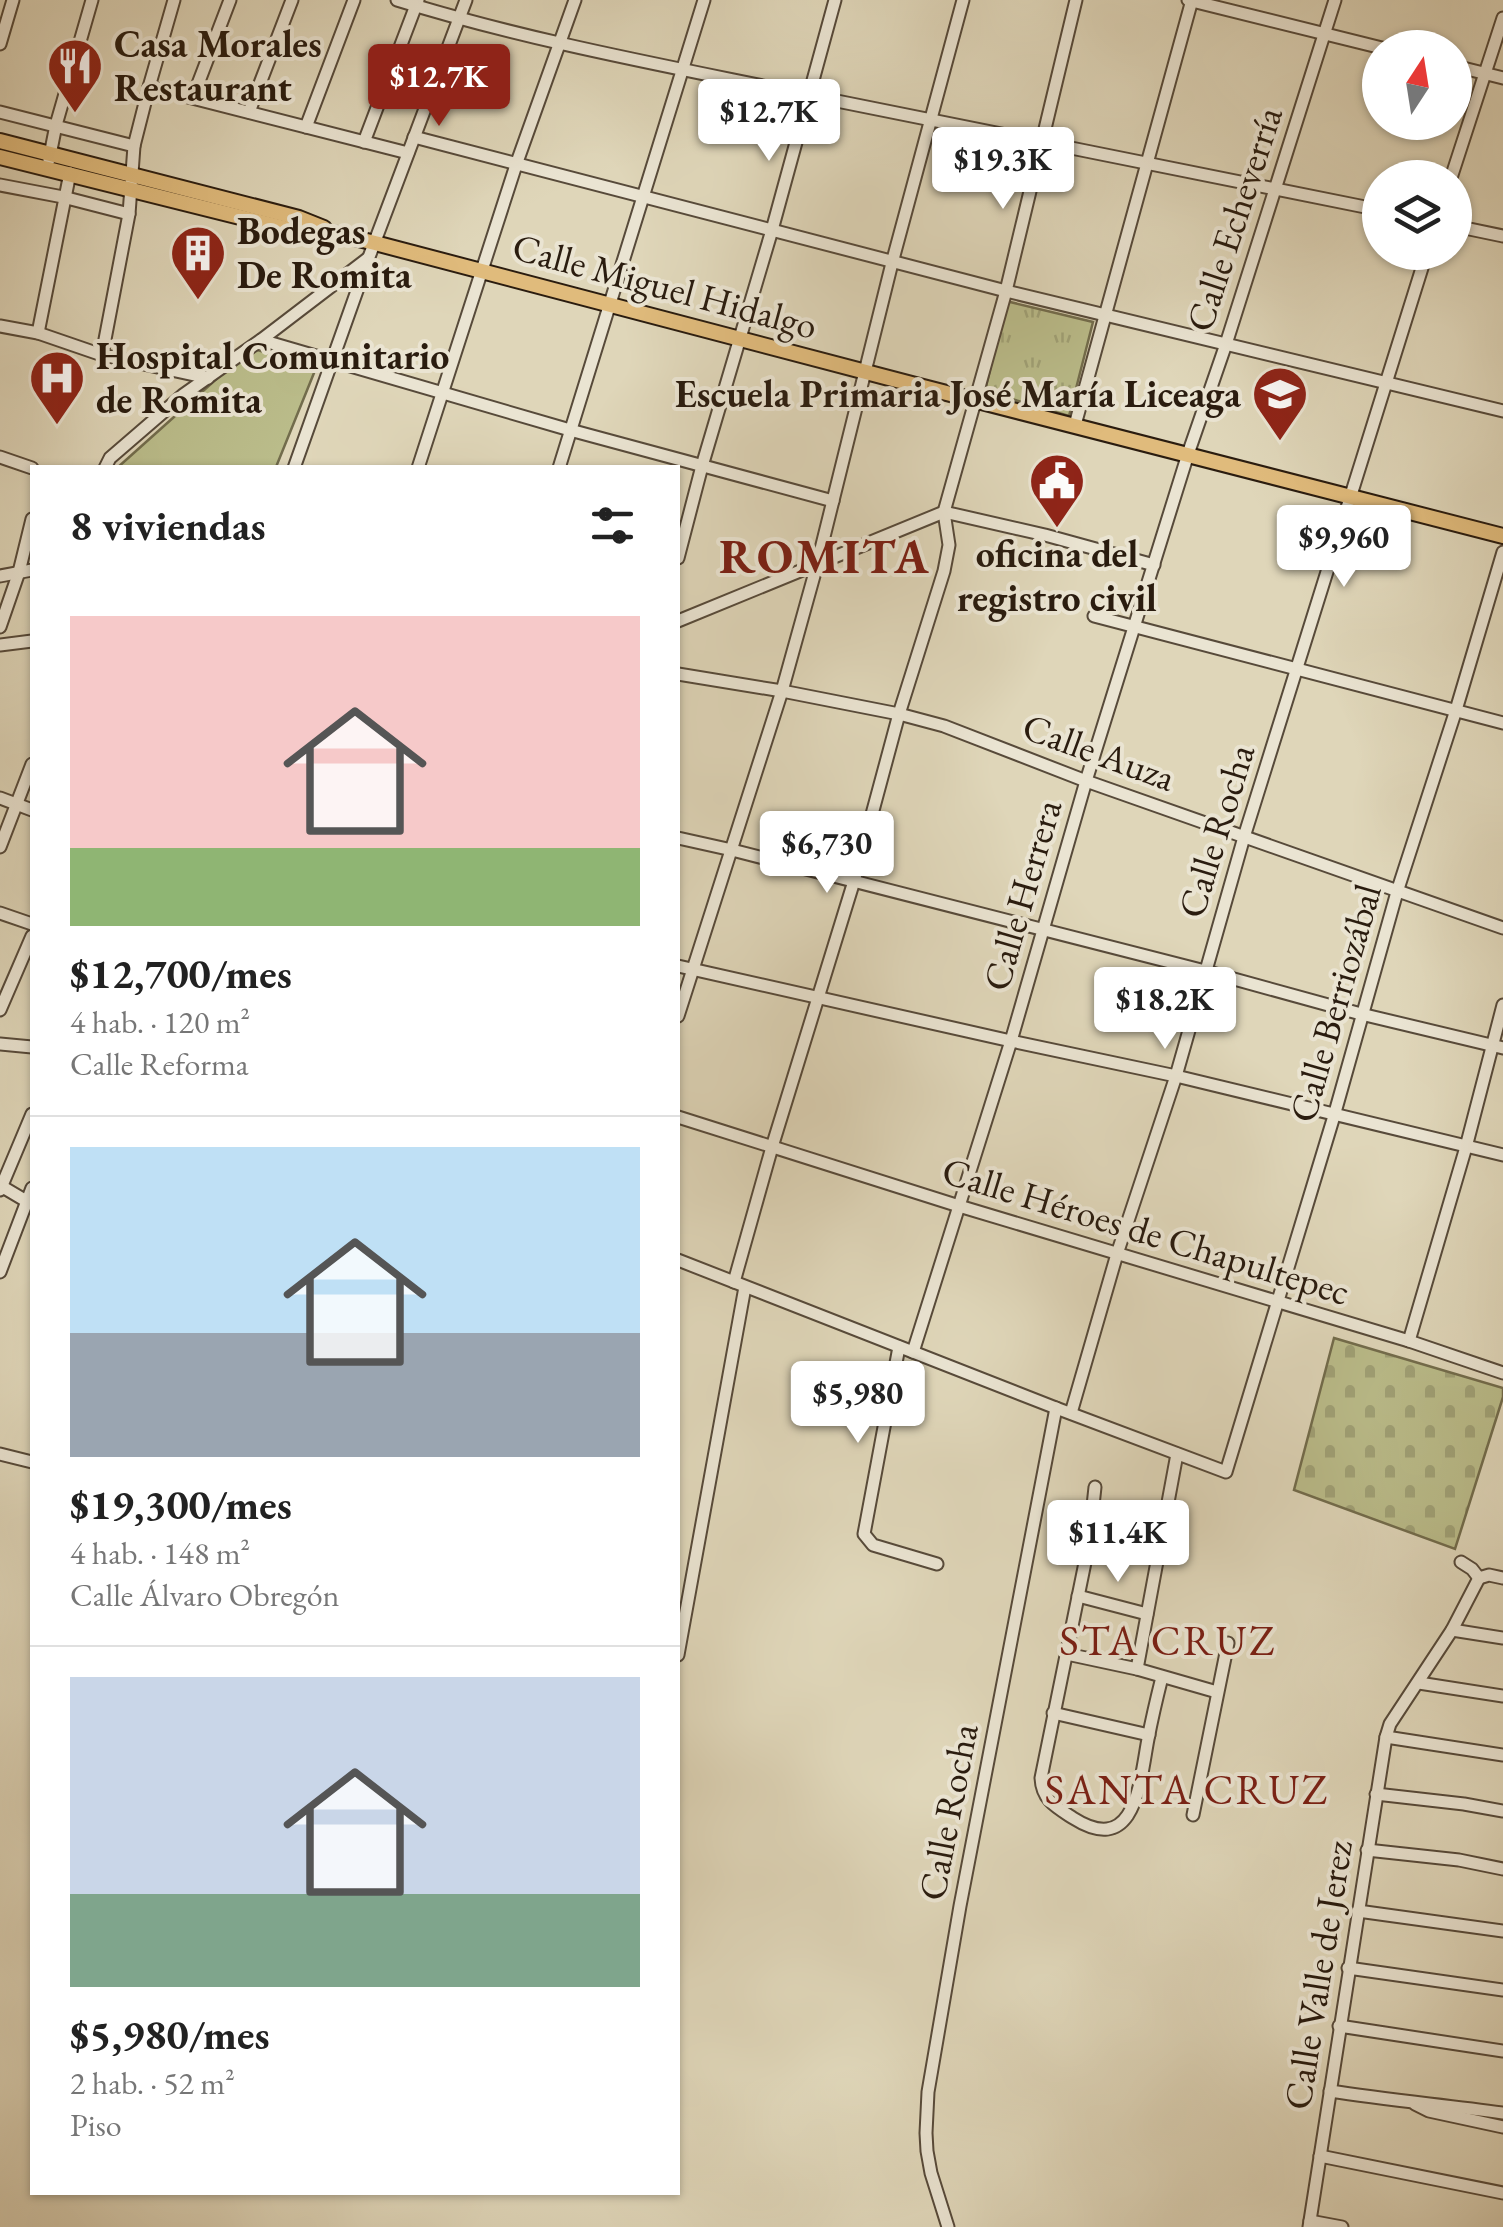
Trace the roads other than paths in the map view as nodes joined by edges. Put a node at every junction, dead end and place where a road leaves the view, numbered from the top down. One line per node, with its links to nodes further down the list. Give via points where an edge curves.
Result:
1 (13, 0): 22 (street)
2 (92, 0): 33 (street)
3 (174, 0): 27 (street)
4 (230, 0): 29 (street)
5 (292, 0): 31 (street)
6 (354, 0): 34 (street)
7 (397, 0): 16 (street)
8 (466, 0): 17 (street)
9 (575, 0): 20 (street)
10 (704, 0): 23 (street)
11 (963, 0): 32 (street)
12 (1076, 0): 38 (street)
13 (1190, 0): 19 (street); 44 (street)
14 (1335, 0): 19 (street, Calle Echeverría)
15 (832, 1): 28 (street)
16 (416, 3): 17 (street); 37 (street)
17 (460, 18): 20 (street); 35 (street)
18 (1503, 18): 25 (street)
19 (1324, 33): 21 (street); 49 (street, Calle Echeverría)
20 (561, 42): 23 (street); 45 (street)
21 (1362, 43)
22 (0, 44)
23 (682, 69): 28 (street); 51 (street)
24 (1472, 70): 25 (street)
25 (1486, 74): 26 (street); 42 (street)
26 (1503, 78)
27 (149, 87): 29 (street); 39 (street)
28 (809, 95): 32 (street); 54 (street)
29 (193, 98): 31 (street)
30 (0, 112): 33 (street)
31 (249, 112): 34 (street)
32 (930, 121): 38 (street); 58 (street)
33 (56, 125): 39 (street); 43 (street)
34 (306, 127): 37 (street)
35 (414, 137): 40 (street); 45 (street)
36 (0, 141): 43 (main road)
37 (364, 142): 40 (street)
38 (1040, 143): 44 (street); 61 (street)
39 (134, 146): 47 (street)
40 (408, 153): 57 (street)
41 (0, 157): 43 (main road)
42 (1457, 160)
43 (48, 161): 46 (main road); 47 (main road)
44 (1147, 163): 49 (street); 63 (street)
45 (516, 165): 51 (street); 60 (street)
46 (70, 173): 47 (main road); 50 (street)
47 (132, 182): 53 (street); 57 (main road, Calle Miguel Hidalgo, via 299,218)
48 (0, 185): 50 (street)
49 (1276, 189): 52 (street); 68 (street, Calle Echeverría)
50 (63, 197): 53 (street); 65 (street)
51 (643, 198): 54 (street); 62 (street)
52 (1362, 206)
53 (129, 214): 69 (street)
54 (772, 230): 58 (street); 66 (street)
55 (1472, 230): 56 (street)
56 (1503, 236)
57 (372, 250): 60 (main road, Calle Miguel Hidalgo); 67 (street); 70 (street)
58 (892, 262): 61 (street); 72 (street)
59 (1421, 270): 74 (street, Calle Rocha)
60 (482, 272): 62 (main road, Calle Miguel Hidalgo); 75 (street)
61 (1006, 291): 63 (street); 77 (street)
62 (609, 306): 66 (main road, Calle Miguel Hidalgo); 80 (street)
63 (1105, 315): 68 (street); 79 (street)
64 (0, 327): 65 (street)
65 (38, 332): 69 (street)
66 (740, 338): 72 (main road, Calle Miguel Hidalgo); 87 (street)
67 (261, 340): 70 (street); 73 (street)
68 (1226, 344): 74 (street); 81 (street, Calle Echeverría)
69 (102, 355): 71 (street)
70 (331, 362): 75 (street); 84 (street)
71 (180, 372): 73 (street); 76 (street)
72 (865, 372): 77 (main road, Calle Miguel Hidalgo); 90 (street)
73 (208, 378): 76 (street)
74 (1386, 382): 78 (street); 89 (street, Calle Rocha)
75 (442, 393): 80 (street); 85 (street)
76 (183, 395): 83 (street)
77 (974, 402): 79 (main road, Calle Miguel Hidalgo); 91 (street)
78 (1503, 411)
79 (1075, 425): 81 (main road, Calle Miguel Hidalgo)
80 (570, 430): 86 (street); 87 (street)
81 (1188, 454): 89 (main road, Calle Miguel Hidalgo); 97 (street, Calle Herrera)
82 (0, 456): 88 (street)
83 (108, 463)
84 (295, 465)
85 (419, 465)
86 (560, 465)
87 (702, 466): 90 (street); 94 (street)
88 (30, 467)
89 (1351, 497): 93 (main road, Calle Miguel Hidalgo); 106 (street, Calle Rocha)
90 (833, 500): 96 (street)
91 (944, 512): 96 (street); 97 (street); 110 (street, via 944,572)
92 (30, 536): 98 (street)
93 (1503, 536)
94 (680, 550)
95 (1503, 552): 109 (street, Calle Berriozábal)
96 (817, 565): 101 (street); 108 (street)
97 (1154, 565): 102 (street, Calle Herrera)
98 (26, 571): 99 (street); 103 (street)
99 (0, 576)
100 (1094, 616): 102 (street)
101 (680, 620)
102 (1135, 626): 106 (street); 113 (street, Calle Herrera)
103 (0, 627)
104 (30, 641): 105 (street)
105 (0, 645)
106 (1297, 670): 109 (street); 117 (street, Calle Rocha)
107 (680, 674): 108 (street, Calle Auza)
108 (782, 691): 110 (street, Calle Auza); 120 (street)
109 (1456, 710): 111 (street); 122 (street, Calle Berriozábal)
110 (900, 714): 113 (street, Calle Auza); 121 (street)
111 (1503, 723)
112 (30, 769): 115 (street)
113 (1086, 781): 117 (street, Calle Auza); 126 (street, Calle Herrera)
114 (0, 798): 115 (street)
115 (16, 803): 116 (street); 119 (street)
116 (30, 809)
117 (1244, 836): 122 (street, Calle Auza); 130 (street, Calle Rocha)
118 (680, 838): 120 (street)
119 (0, 847)
120 (732, 850): 121 (street); 129 (street)
121 (854, 880): 126 (street); 131 (street)
122 (1397, 892): 125 (street, Calle Auza); 135 (street, Calle Berriozábal)
123 (0, 913): 124 (street)
124 (30, 923)
125 (1503, 928)
126 (1044, 931): 130 (street); 136 (street, Calle Herrera)
127 (30, 941): 134 (street)
128 (680, 966): 129 (street)
129 (692, 969): 131 (street); 133 (street)
130 (1205, 971): 135 (street); 140 (street, Calle Rocha)
131 (816, 998): 136 (street); 144 (street)
132 (1503, 1005): 139 (street)
133 (680, 1009)
134 (0, 1010)
135 (1361, 1014): 139 (street); 141 (street, Calle Berriozábal)
136 (1011, 1041): 140 (street); 150 (street, Calle Herrera)
137 (0, 1044): 138 (street)
138 (30, 1047)
139 (1498, 1047): 145 (street)
140 (1176, 1076): 141 (street); 152 (street, Calle Rocha)
141 (1334, 1116): 145 (street); 156 (street, Calle Berriozábal)
142 (680, 1117): 144 (street, Calle Héroes de Chapultepec)
143 (30, 1119): 147 (street)
144 (772, 1147): 150 (street, Calle Héroes de Chapultepec); 155 (street)
145 (1466, 1147): 146 (street); 157 (street)
146 (1503, 1156)
147 (1, 1188): 149 (street)
148 (30, 1195): 149 (street)
149 (28, 1202): 151 (street)
150 (958, 1206): 152 (street, Calle Héroes de Chapultepec); 159 (street, Calle Herrera)
151 (3, 1254): 154 (street)
152 (1117, 1254): 156 (street, Calle Héroes de Chapultepec); 162 (street, Calle Rocha)
153 (680, 1261): 155 (street)
154 (0, 1272)
155 (740, 1284): 158 (street); 177 (street)
156 (1279, 1301): 157 (street, Calle Héroes de Chapultepec); 164 (street, Calle Berriozábal, via 1226,1472)
157 (1408, 1341): 160 (street, Calle Héroes de Chapultepec)
158 (899, 1347): 159 (street); 170 (street, via 864,1534 872,1545)
159 (912, 1352): 161 (street)
160 (1503, 1373)
161 (1056, 1408): 162 (street); 207 (street, Calle Rocha, via 928,2092 927,2151)
162 (1071, 1413): 164 (street)
163 (0, 1454): 165 (street)
164 (1177, 1454): 168 (street)
165 (30, 1462)
166 (1095, 1487): 167 (street)
167 (1089, 1543): 168 (street); 173 (street)
168 (1158, 1556): 174 (street)
169 (1461, 1562): 171 (street)
170 (938, 1564)
171 (1479, 1578): 172 (street); 175 (street, Calle Valle de Jerez)
172 (1503, 1578)
173 (1078, 1596): 174 (street); 179 (street)
174 (1148, 1614): 180 (street)
175 (1452, 1630): 176 (street); 182 (street, Calle Valle de Jerez)
176 (1503, 1638)
177 (680, 1643)
178 (1228, 1644): 183 (street)
179 (1067, 1654): 180 (street); 185 (street)
180 (1136, 1669): 181 (street)
181 (1162, 1677): 183 (street); 186 (street)
182 (1419, 1684): 184 (street); 187 (street, Calle Valle de Jerez)
183 (1217, 1692): 191 (street)
184 (1503, 1696)
185 (1053, 1713): 186 (street); 186 (street, via 1041,1788 1052,1805 1107,1831 1135,1805)
186 (1148, 1735)
187 (1386, 1737): 188 (street); 189 (street, Calle Valle de Jerez)
188 (1503, 1754)
189 (1376, 1794): 190 (street); 192 (street, Calle Valle de Jerez)
190 (1503, 1811)
191 (1193, 1814)
192 (1367, 1850): 193 (street); 194 (street, Calle Valle de Jerez)
193 (1503, 1869)
194 (1358, 1911): 195 (street); 196 (street, Calle Valle de Jerez)
195 (1503, 1932)
196 (1348, 1968): 197 (street); 198 (street, Calle Valle de Jerez)
197 (1503, 1990)
198 (1339, 2026): 199 (street); 200 (street, Calle Valle de Jerez)
199 (1503, 2051)
200 (1330, 2091): 201 (street); 204 (street, Calle Valle de Jerez)
201 (1414, 2104): 202 (street); 203 (street)
202 (1503, 2114)
203 (1503, 2128)
204 (1320, 2156): 205 (street); 206 (street, Calle Valle de Jerez)
205 (1503, 2194)
206 (1309, 2224): 208 (street)
207 (948, 2227)
208 (1342, 2227)

